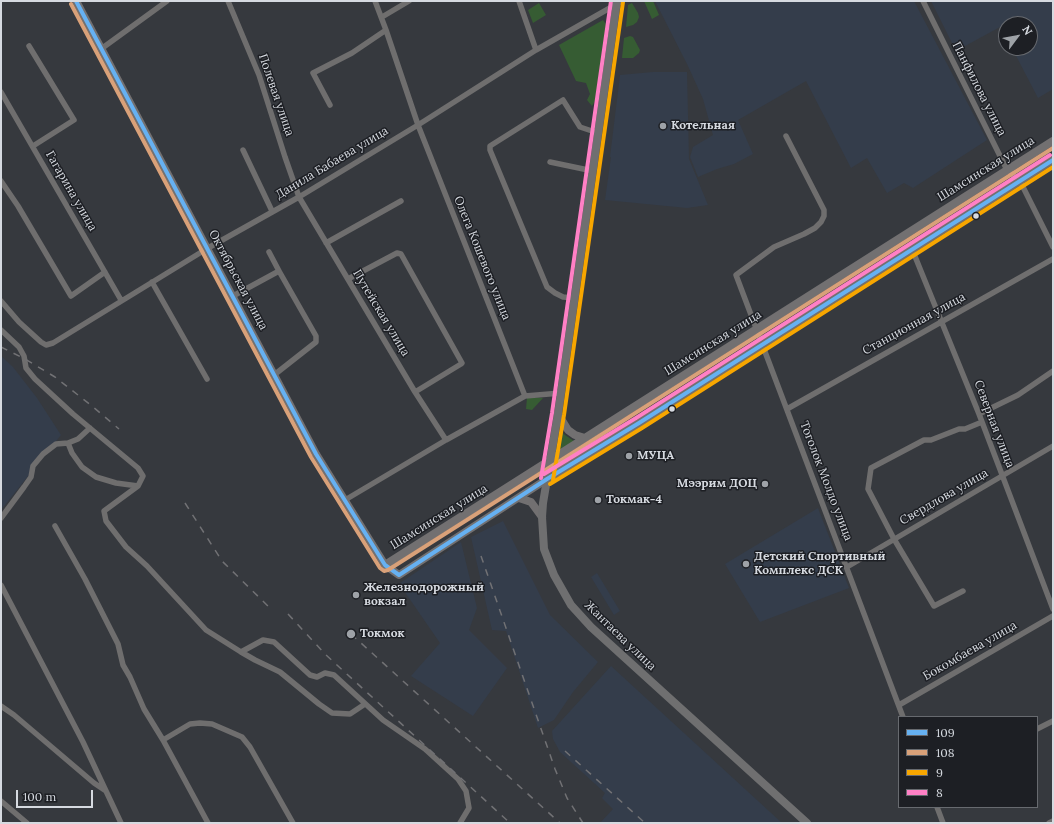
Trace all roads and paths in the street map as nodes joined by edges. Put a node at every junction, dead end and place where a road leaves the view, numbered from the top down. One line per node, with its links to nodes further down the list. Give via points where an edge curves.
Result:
1 (76, 1): 12 (main road, Октябрьская улица)
2 (167, 1): 12 (street)
3 (228, 1): 28 (street, Полевая улица, via 259,75)
4 (375, 1): 9 (street, Олега Кошевого улица)
5 (409, 1): 9 (street)
6 (519, 1): 13 (street)
7 (923, 1): 24 (street, Панфилова улица)
8 (618, 2): 13 (street, Данила Бабаева улица); 17 (main road, Жантаева улица)
9 (382, 17): 10 (street, Олега Кошевого улица)
10 (386, 30): 15 (street, via 352,53 313,73); 16 (street, Олега Кошевого улица)
11 (29, 46): 20 (street, via 74,120)
12 (101, 49): 33 (main road, Октябрьская улица)
13 (536, 50): 16 (street, Данила Бабаева улица)
14 (1, 92): 20 (street, Гагарина улица)
15 (330, 105)
16 (419, 126): 28 (street, Данила Бабаева улица); 54 (street, Олега Кошевого улица)
17 (598, 132): 25 (main road, Жантаева улица); 42 (street, via 580,126 563,100 490,146 547,286 555,294)
18 (786, 136): 47 (street, Тоголок Молдо улица, via 824,210 824,216 815,228 774,247 736,275)
19 (1053, 141): 24 (main road, Шамсинская улица)
20 (33, 146): 38 (street, Гагарина улица)
21 (243, 150): 30 (street)
22 (1053, 160): 27 (main road, Шамсинская улица)
23 (550, 162): 25 (street)
24 (1007, 170): 27 (street, Панфилова улица); 47 (main road, Шамсинская улица)
25 (593, 171): 42 (main road, Жантаева улица)
26 (1, 181): 38 (street, via 71,296)
27 (1020, 181): 32 (street, Панфилова улица); 34 (main road, Шамсинская улица)
28 (299, 197): 30 (street, Данила Бабаева улица); 31 (street, Путейская улица)
29 (401, 201): 31 (street)
30 (272, 212): 33 (street, Данила Бабаева улица)
31 (326, 243): 39 (street, Путейская улица)
32 (1053, 247)
33 (208, 248): 40 (street, Данила Бабаева улица); 41 (main road, Октябрьская улица)
34 (912, 249): 45 (street, Северная улица); 48 (main road, Шамсинская улица)
35 (269, 252): 37 (street)
36 (1053, 258): 45 (street, Станционная улица)
37 (279, 271): 41 (street); 50 (street, via 317,339)
38 (105, 272): 43 (street, Гагарина улица)
39 (348, 279): 52 (street, Путейская улица); 52 (street, via 401,254 462,362)
40 (152, 282): 43 (street, Данила Бабаева улица); 51 (street)
41 (233, 296): 50 (main road, Октябрьская улица)
42 (575, 298): 53 (main road, Жантаева улица)
43 (121, 300): 44 (street, Данила Бабаева улица, via 46,345 19,322)
44 (1, 301)
45 (941, 322): 55 (street, Станционная улица); 57 (street, Северная улица)
46 (1, 330): 59 (street, via 19,347 26,368 35,379)
47 (757, 330): 48 (street, Тоголок Молдо улица); 60 (main road, Шамсинская улица)
48 (762, 344): 55 (street, Тоголок Молдо улица); 66 (main road, Шамсинская улица)
49 (1053, 371): 57 (street, via 1018,395)
50 (274, 375): 69 (main road, Октябрьская улица, via 316,454)
51 (207, 379)
52 (415, 392): 61 (street, Путейская улица)
53 (561, 393): 54 (street); 56 (main road, Жантаева улица)
54 (525, 396): 61 (street)
55 (787, 408): 75 (street, Тоголок Молдо улица)
56 (558, 414): 60 (main road, via 568,430); 64 (main road, Жантаева улица)
57 (979, 414): 58 (street, Северная улица)
58 (982, 422): 65 (street, Северная улица); 73 (street, via 931,440 924,440 871,468 868,489)
59 (90, 428): 62 (street, via 78,439); 67 (street, via 138,468 143,476)
60 (585, 438): 64 (main road, Шамсинская улица)
61 (446, 440): 69 (street)
62 (68, 443): 67 (street, via 82,467 96,477); 71 (street, via 56,444 42,454 33,466 31,477 24,488)
63 (1053, 446): 65 (street, Свердлова улица)
64 (550, 461): 66 (main road, Жантаева улица); 74 (main road, Шамсинская улица)
65 (1002, 476): 73 (street, Свердлова улица); 78 (street, Северная улица)
66 (547, 479): 68 (main road, Шамсинская улица); 70 (main road, Жантаева улица)
67 (138, 486): 80 (street, via 104,511 106,521 126,547 206,630)
68 (519, 498): 70 (main road, via 531,502); 74 (main road, Шамсинская улица, via 399,575)
69 (346, 500): 74 (main road, Октябрьская улица)
70 (542, 517): 97 (main road, Жантаева улица, via 547,561 571,605 598,634)
71 (1, 518)
72 (55, 526): 87 (street, via 118,644 123,665 144,709)
73 (894, 539): 75 (street, Свердлова улица); 77 (street, via 934,606)
74 (385, 565)
75 (846, 567): 83 (street, Тоголок Молдо улица)
76 (1, 585): 88 (street)
77 (963, 591)
78 (1053, 609)
79 (1053, 616): 83 (street, Бокомбаева улица)
80 (241, 652): 81 (street, via 280,672 332,713 350,714); 81 (street, via 263,640 274,642 310,675 317,677 334,674)
81 (365, 704): 96 (street, via 383,720 425,748 458,779 466,791 469,808)
82 (1, 706): 88 (street)
83 (899, 706): 84 (street, Тоголок Молдо улица)
84 (903, 716)
85 (1053, 722): 86 (street)
86 (1038, 729)
87 (163, 740): 94 (street); 95 (street, via 190,724 200,723 212,724 242,737)
88 (106, 792): 93 (street)
89 (1, 801): 92 (street)
90 (937, 808): 98 (street)
91 (1053, 821): 99 (street)
92 (27, 823)
93 (121, 823)
94 (208, 823)
95 (293, 823)
96 (460, 823)
97 (807, 823)
98 (943, 823)
99 (1050, 823)

